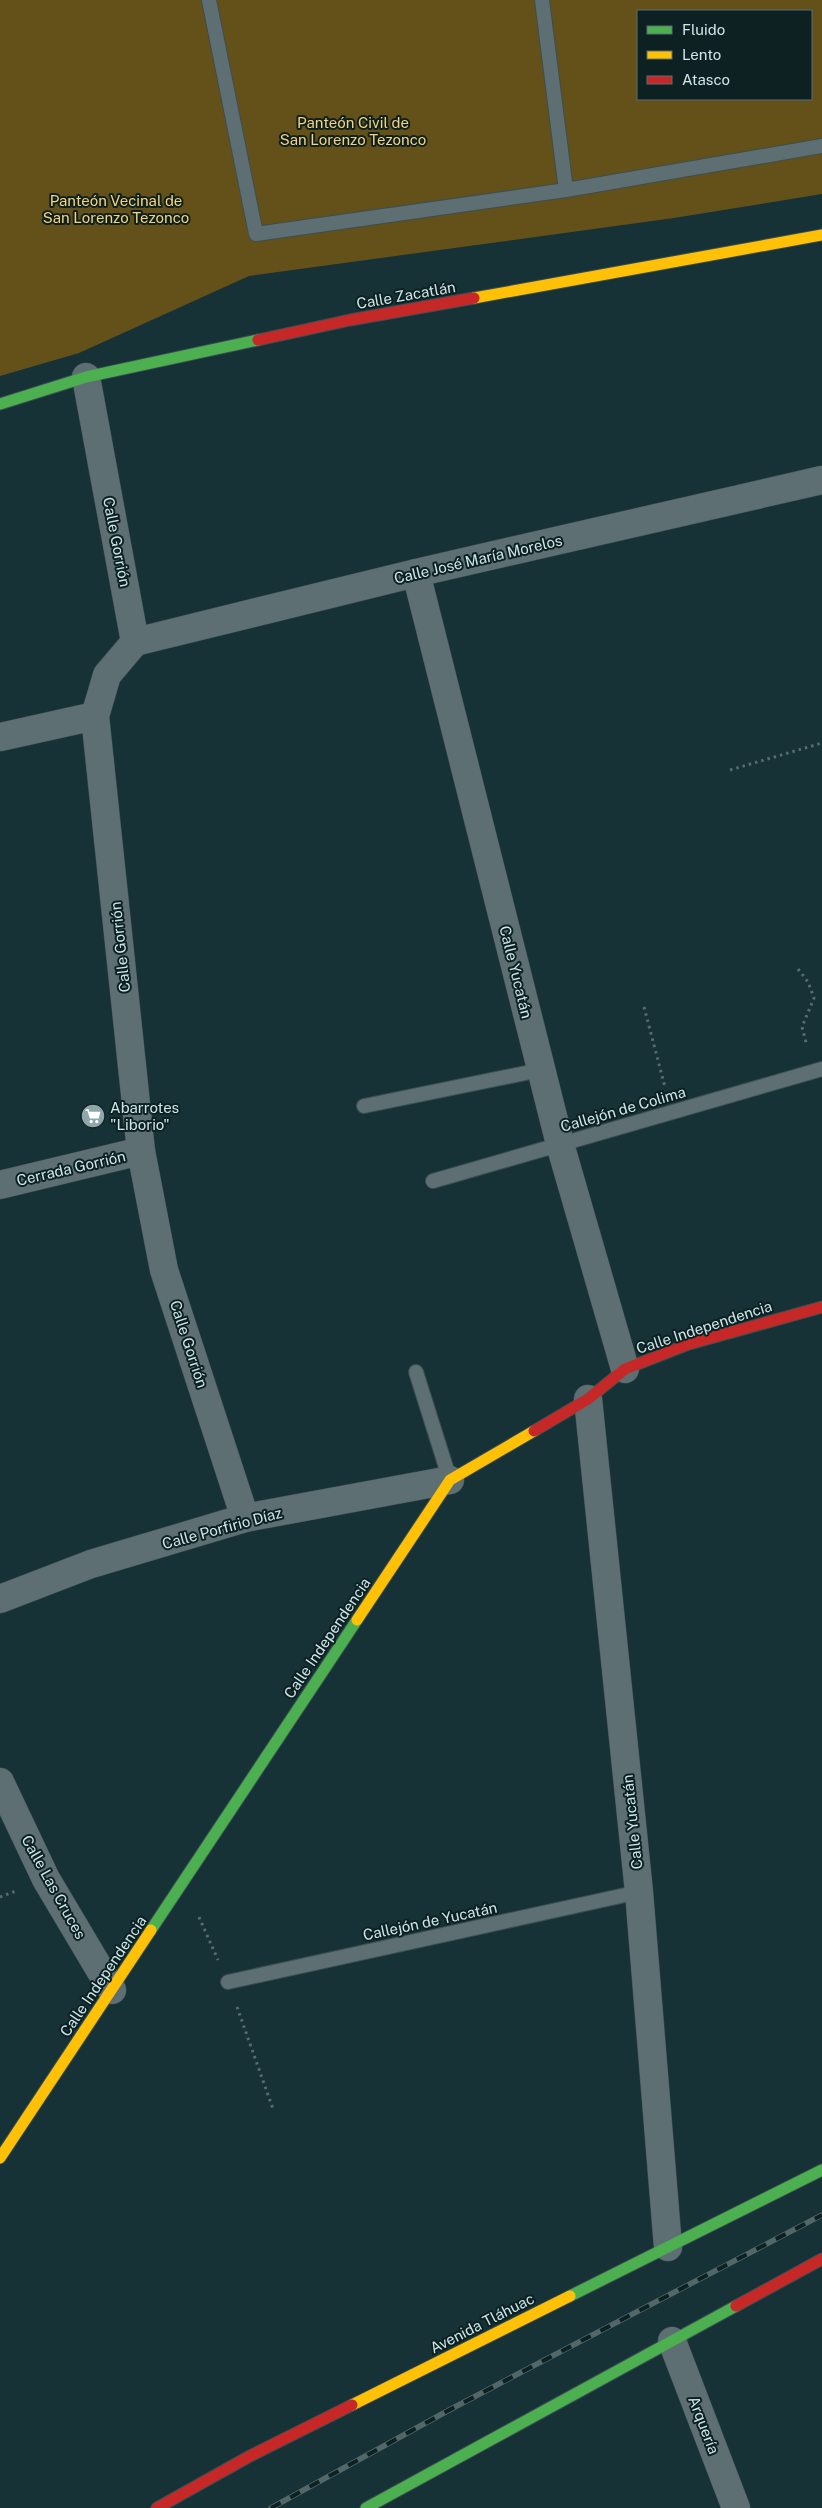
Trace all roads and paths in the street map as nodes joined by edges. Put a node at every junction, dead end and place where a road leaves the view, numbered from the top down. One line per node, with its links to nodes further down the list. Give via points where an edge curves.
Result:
1 (209, 0): 4 (lane, via 256,234)
2 (542, 0): 4 (lane)
3 (822, 146): 4 (lane)
4 (566, 190)
5 (822, 235): 6 (street, Calle Zacatlán, via 350,320)
6 (86, 377): 7 (street, Calle Zacatlán); 10 (street, Calle Gorrión)
7 (0, 404)
8 (822, 480): 9 (street, Calle José María Morelos)
9 (416, 573): 10 (street, Calle José María Morelos); 17 (street, Calle Yucatán)
10 (135, 642): 11 (street, Calle Gorrión, via 107,675)
11 (95, 716): 12 (street); 22 (street, Calle Gorrión)
12 (0, 738)
13 (822, 743): 14 (path)
14 (730, 770)
15 (798, 969): 18 (path, via 814,998 802,1027)
16 (644, 1007): 20 (path)
17 (540, 1070): 19 (lane); 21 (street, Calle Yucatán)
18 (818, 1070): 20 (lane, Callejón de Colima)
19 (364, 1106)
20 (672, 1112): 21 (lane, Callejón de Colima)
21 (560, 1144): 23 (lane, Callejón de Colima); 26 (street, Calle Yucatán)
22 (141, 1151): 24 (street, Cerrada Gorrión); 30 (street, Calle Gorrión, via 164,1270)
23 (433, 1181)
24 (0, 1184)
25 (822, 1307): 26 (street, Calle Independencia, via 689,1344)
26 (625, 1369): 28 (street, Calle Independencia)
27 (416, 1372): 29 (lane)
28 (588, 1399): 29 (street, Calle Independencia); 34 (street, Calle Yucatán)
29 (450, 1480): 30 (street, Calle Porfirio Díaz); 33 (street, Calle Independencia)
30 (245, 1518): 31 (street, Calle Porfirio Díaz, via 90,1564)
31 (0, 1600)
32 (0, 1782): 36 (street, Calle Las Cruces, via 46,1879)
33 (183, 1883): 35 (path); 36 (street, Calle Independencia)
34 (639, 1892): 35 (lane, Callejón de Yucatán); 40 (street, Calle Yucatán)
35 (229, 1987): 37 (path)
36 (112, 1990): 38 (street, Calle Independencia)
37 (272, 2109)
38 (0, 2158)
39 (822, 2170): 40 (street, Avenida Tláhuac)
40 (668, 2247): 43 (street, Avenida Tláhuac, via 250,2456)
41 (822, 2259): 42 (street)
42 (672, 2342): 44 (street); 45 (street, Arquería)
43 (157, 2508)
44 (366, 2508)
45 (736, 2508)

